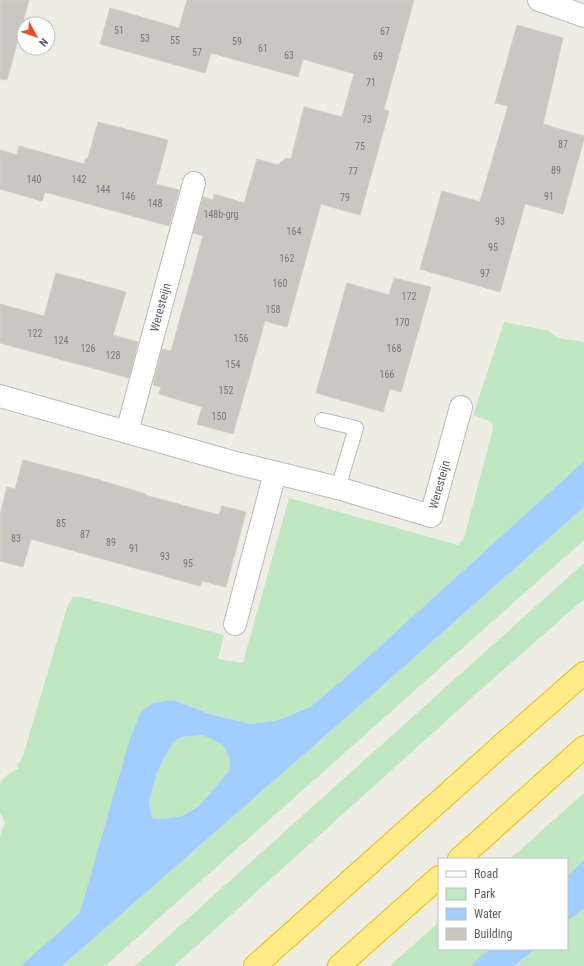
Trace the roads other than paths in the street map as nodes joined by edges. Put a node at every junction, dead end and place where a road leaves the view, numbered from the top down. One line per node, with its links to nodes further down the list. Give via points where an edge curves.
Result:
1 (539, 0): 2 (street)
2 (584, 16)
3 (194, 183): 7 (street, Weresteijn)
4 (0, 396): 7 (street, Weresteijn)
5 (461, 407): 9 (street, Weresteijn, via 432,516)
6 (322, 420): 9 (lane, via 356,428)
7 (127, 432): 8 (street, Weresteijn)
8 (275, 473): 9 (street, Weresteijn); 10 (street)
9 (338, 488)
10 (235, 624)
11 (584, 673): 15 (highway)
12 (584, 747): 13 (highway)
13 (460, 858)
14 (438, 878): 16 (highway)
15 (255, 966)
16 (339, 966)

